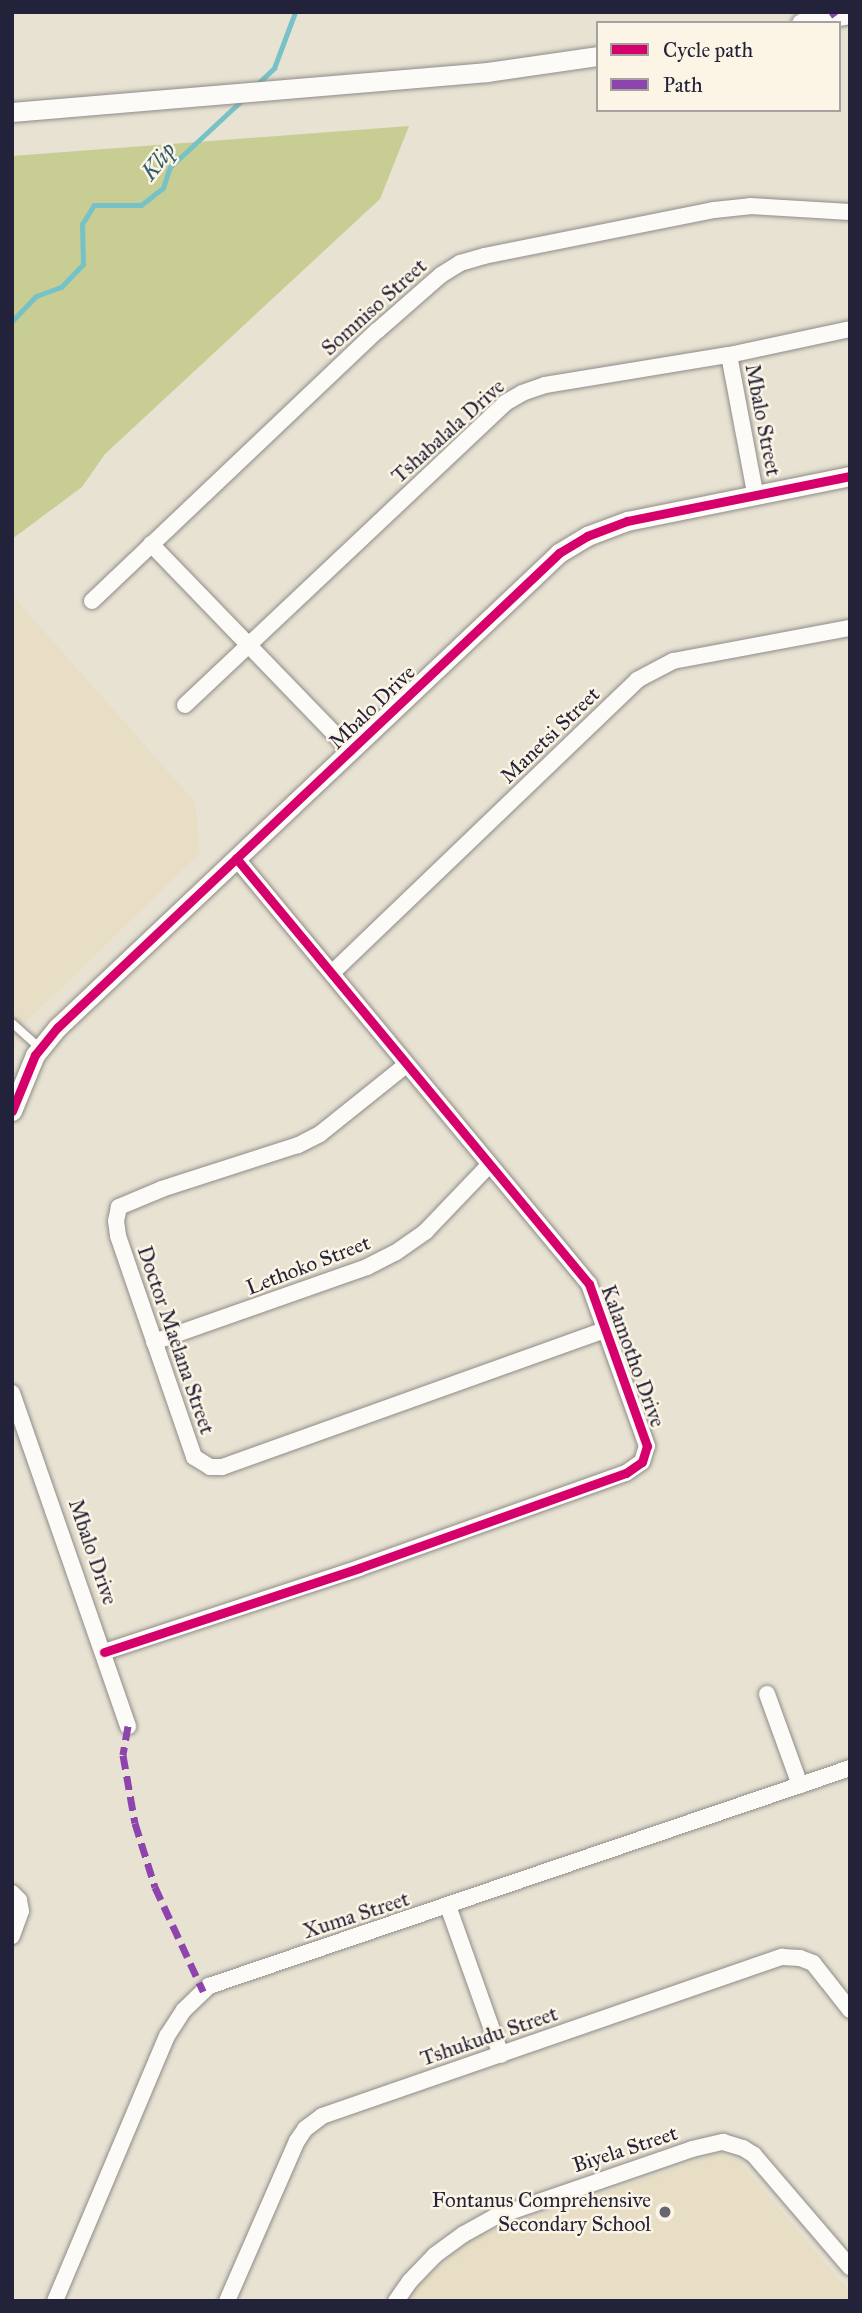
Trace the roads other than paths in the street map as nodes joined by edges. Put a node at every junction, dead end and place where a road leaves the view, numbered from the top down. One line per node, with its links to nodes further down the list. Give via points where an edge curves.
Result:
1 (850, 13): 2 (street)
2 (811, 21)
3 (596, 56): 4 (street, via 487,72)
4 (12, 113)
5 (850, 212): 10 (street, Somniso Street, via 750,206 714,210 460,263 377,331)
6 (850, 329): 7 (street, Tshabalala Drive)
7 (729, 355): 9 (street, Mbalo Street); 13 (street, Tshabalala Drive, via 545,385 505,403)
8 (850, 476): 9 (street, Mbalo Drive)
9 (755, 493): 15 (street, Mbalo Drive, via 626,521 568,547)
10 (150, 544): 11 (street, Somniso Street); 13 (street)
11 (92, 601)
12 (850, 628): 17 (street, Manetsi Street, via 673,661 638,680)
13 (250, 644): 14 (street, Tshabalala Drive); 15 (street)
14 (185, 705)
15 (351, 751): 16 (street, Mbalo Drive)
16 (236, 858): 17 (street, Kalamotho Drive); 19 (street, Mbalo Drive, via 58,1027)
17 (333, 972): 20 (street, Kalamotho Drive)
18 (12, 1023): 19 (lane)
19 (41, 1049): 21 (street, Mbalo Drive)
20 (406, 1065): 22 (street, Kalamotho Drive); 24 (street, Doctor Maelana Street, via 320,1133 298,1144 122,1204 116,1222 118,1236)
21 (12, 1111)
22 (489, 1165): 23 (street, Kalamotho Drive, via 589,1284); 24 (street, Lethoko Street, via 426,1231 367,1268)
23 (605, 1330): 24 (street, Doctor Maelana Street, via 222,1467 210,1467 194,1457); 27 (street, Kalamotho Drive, via 644,1434 645,1454 635,1469 359,1568)
24 (154, 1342)
25 (12, 1393): 26 (street, Mbalo Drive)
26 (19, 1435): 27 (street, Mbalo Drive)
27 (104, 1652): 29 (street, Mbalo Drive)
28 (767, 1694): 31 (street)
29 (128, 1726)
30 (850, 1768): 31 (street, Xuma Street)
31 (800, 1785): 33 (street, Xuma Street)
32 (12, 1893): 34 (street, via 21,1911)
33 (448, 1906): 36 (street); 38 (street, Xuma Street, via 223,1980 196,1996 167,2036)
34 (12, 1936)
35 (850, 2010): 36 (street, Tshukudu Street, via 813,1963 782,1957)
36 (501, 2055): 39 (street, Tshukudu Street, via 322,2116 309,2125 294,2147)
37 (850, 2267): 40 (street, Biyela Street, via 754,2155 723,2142 555,2194 479,2225 435,2255)
38 (55, 2301)
39 (227, 2301)
40 (396, 2301)

